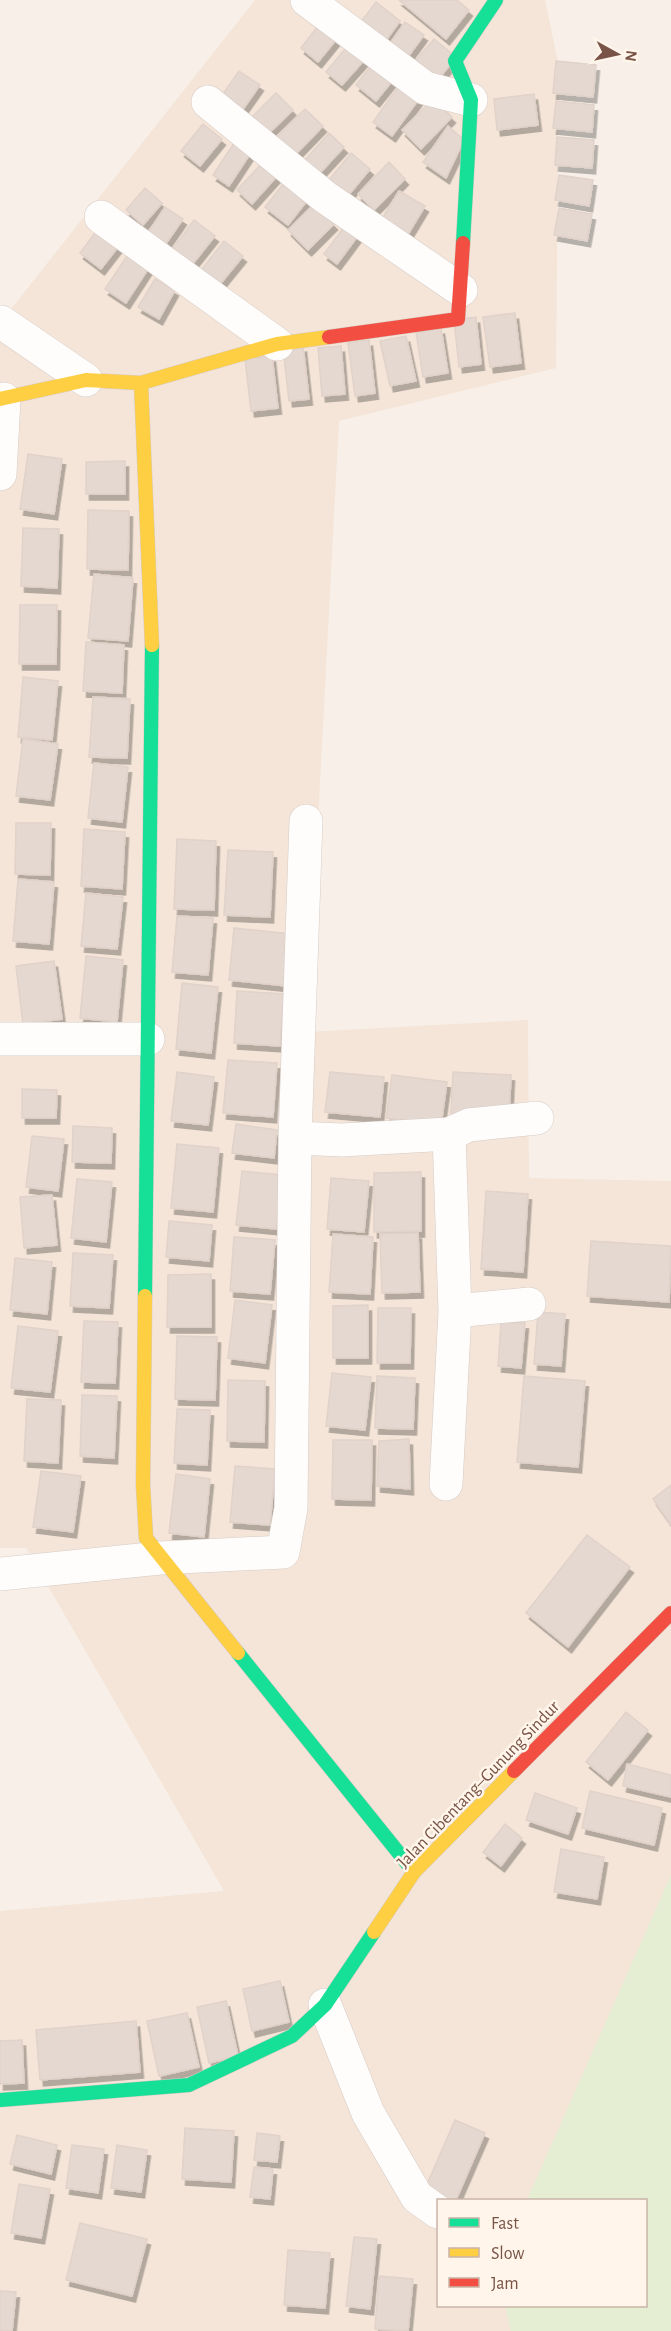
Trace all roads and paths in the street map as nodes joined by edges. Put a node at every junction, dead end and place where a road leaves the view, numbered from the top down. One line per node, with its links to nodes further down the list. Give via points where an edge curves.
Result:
1 (307, 0): 3 (street, via 425,88)
2 (496, 0): 3 (street, via 455,61)
3 (471, 100): 6 (street)
4 (208, 102): 6 (street, via 325,197)
5 (101, 217): 8 (street)
6 (461, 290): 8 (street, via 458,319)
7 (1, 322): 9 (street)
8 (277, 344): 10 (street)
9 (86, 380): 10 (street); 11 (street)
10 (141, 383): 14 (street, via 152,631)
11 (2, 399): 12 (street)
12 (0, 474)
13 (306, 820): 18 (street)
14 (148, 1039): 15 (street); 22 (street, via 143,1485 146,1538)
15 (0, 1040)
16 (537, 1118): 17 (street, via 469,1125)
17 (449, 1134): 18 (street, via 342,1140); 20 (street)
18 (295, 1138): 22 (street, via 291,1508 283,1552)
19 (529, 1304): 20 (street)
20 (455, 1311): 21 (street)
21 (446, 1484)
22 (160, 1557): 23 (street); 25 (street)
23 (0, 1574)
24 (671, 1613): 25 (street, Jalan Cibentang–Gunung Sindur)
25 (414, 1872): 26 (street, Jalan Cibentang–Gunung Sindur)
26 (325, 2005): 27 (street, Jalan Cibentang–Gunung Sindur, via 292,2036 189,2085); 28 (street, via 368,2112 417,2197)
27 (0, 2100)
28 (437, 2211)

